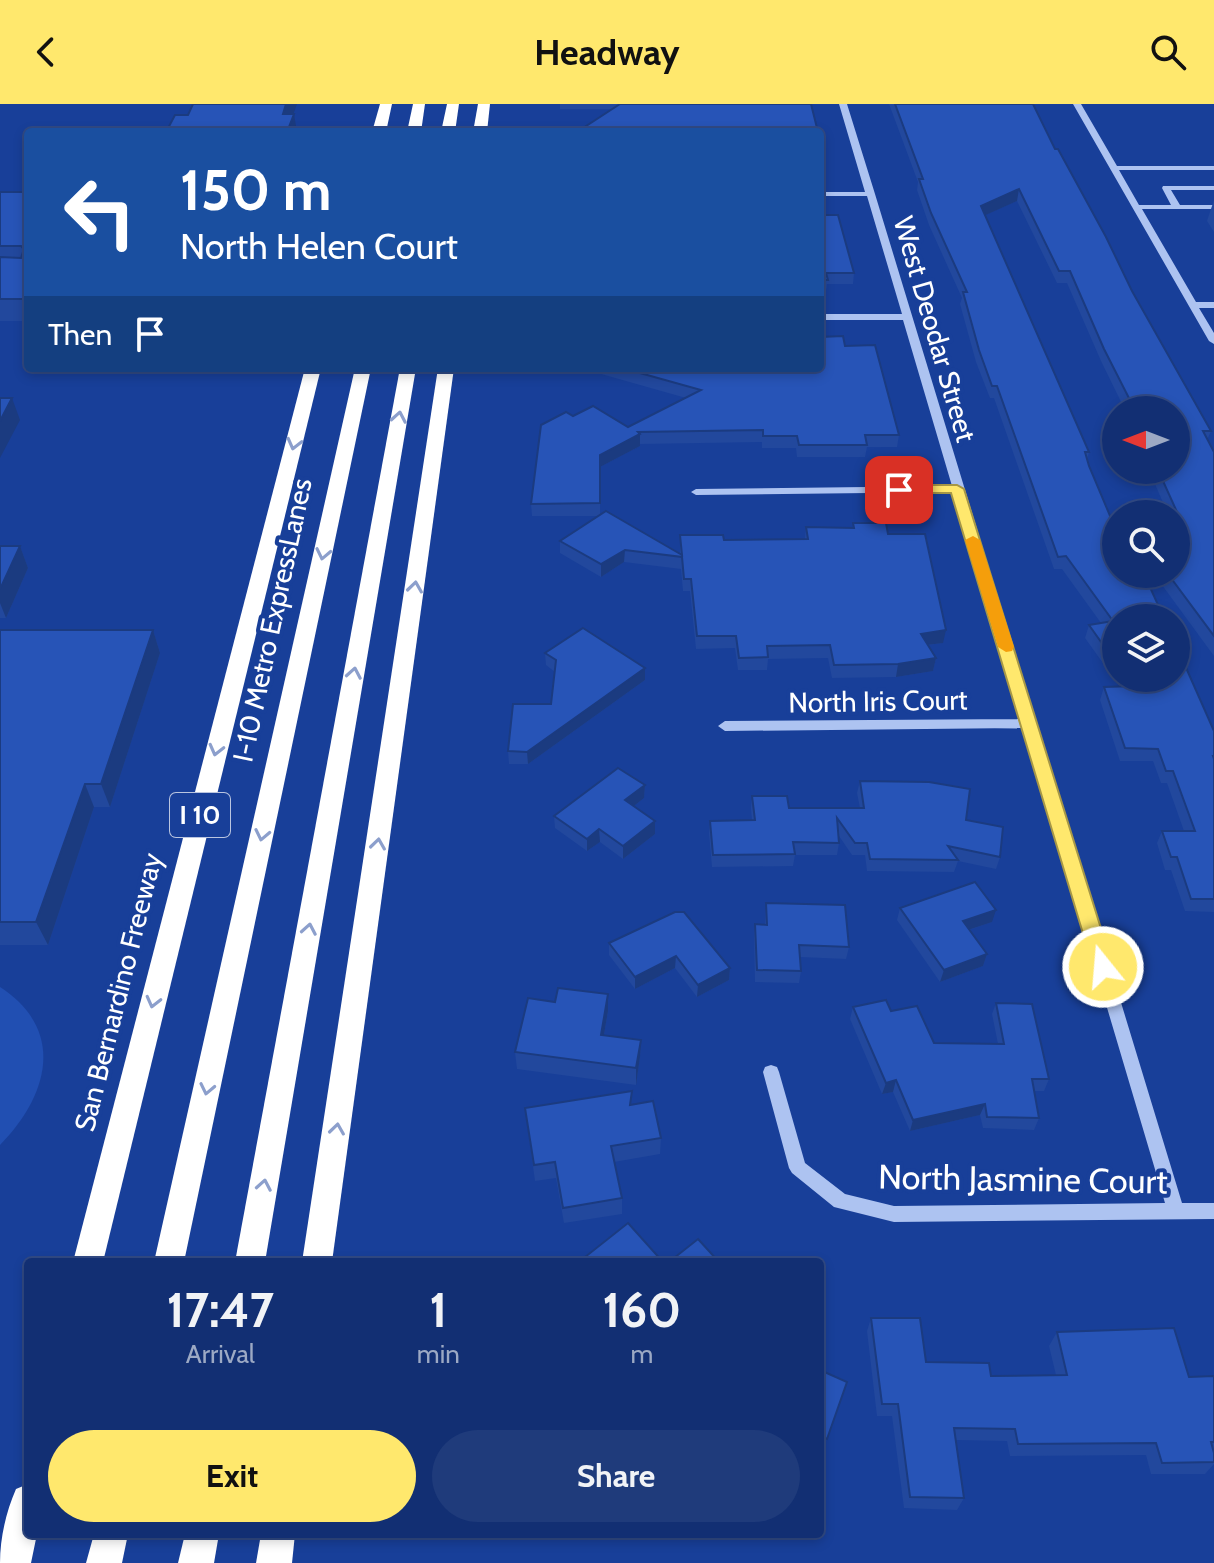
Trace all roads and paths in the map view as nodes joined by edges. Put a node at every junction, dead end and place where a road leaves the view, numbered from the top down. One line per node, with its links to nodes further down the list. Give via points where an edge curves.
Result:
1 (386, 104): 7 (highway)
2 (419, 104): 8 (highway)
3 (453, 104): 9 (highway)
4 (484, 104): 10 (highway)
5 (843, 104): 15 (street, West Deodar Street)
6 (1077, 104): 11 (street)
7 (380, 128)
8 (415, 128)
9 (449, 128)
10 (481, 128)
11 (1114, 168): 12 (street); 16 (street)
12 (1214, 168)
13 (1214, 188): 17 (street, via 1166,188)
14 (824, 194): 15 (street)
15 (871, 194): 22 (street, West Deodar Street)
16 (1137, 207): 17 (street); 19 (street)
17 (1177, 207): 18 (street)
18 (1214, 207)
19 (1193, 305): 20 (street); 23 (street)
20 (1214, 305)
21 (824, 317): 22 (street)
22 (905, 317): 28 (street, West Deodar Street)
23 (1214, 341)
24 (312, 372): 35 (highway, San Bernardino Freeway / I 10, one-way to 35)
25 (362, 372): 36 (highway, I-10 Metro ExpressLanes, one-way to 36)
26 (407, 372): 37 (highway, one-way to 26)
27 (445, 372): 38 (highway, one-way to 27)
28 (957, 489): 29 (street); 30 (street, West Deodar Street)
29 (696, 492)
30 (1030, 723): 31 (street, North Iris Court); 33 (street, West Deodar Street)
31 (725, 726)
32 (771, 1072): 33 (street, North Jasmine Court, via 798,1168 840,1201 894,1214)
33 (1176, 1211): 34 (street, North Jasmine Court)
34 (1214, 1211)
35 (89, 1258)
36 (170, 1258)
37 (251, 1258)
38 (318, 1258)
39 (24, 1517): 40 (highway)
40 (14, 1558)

